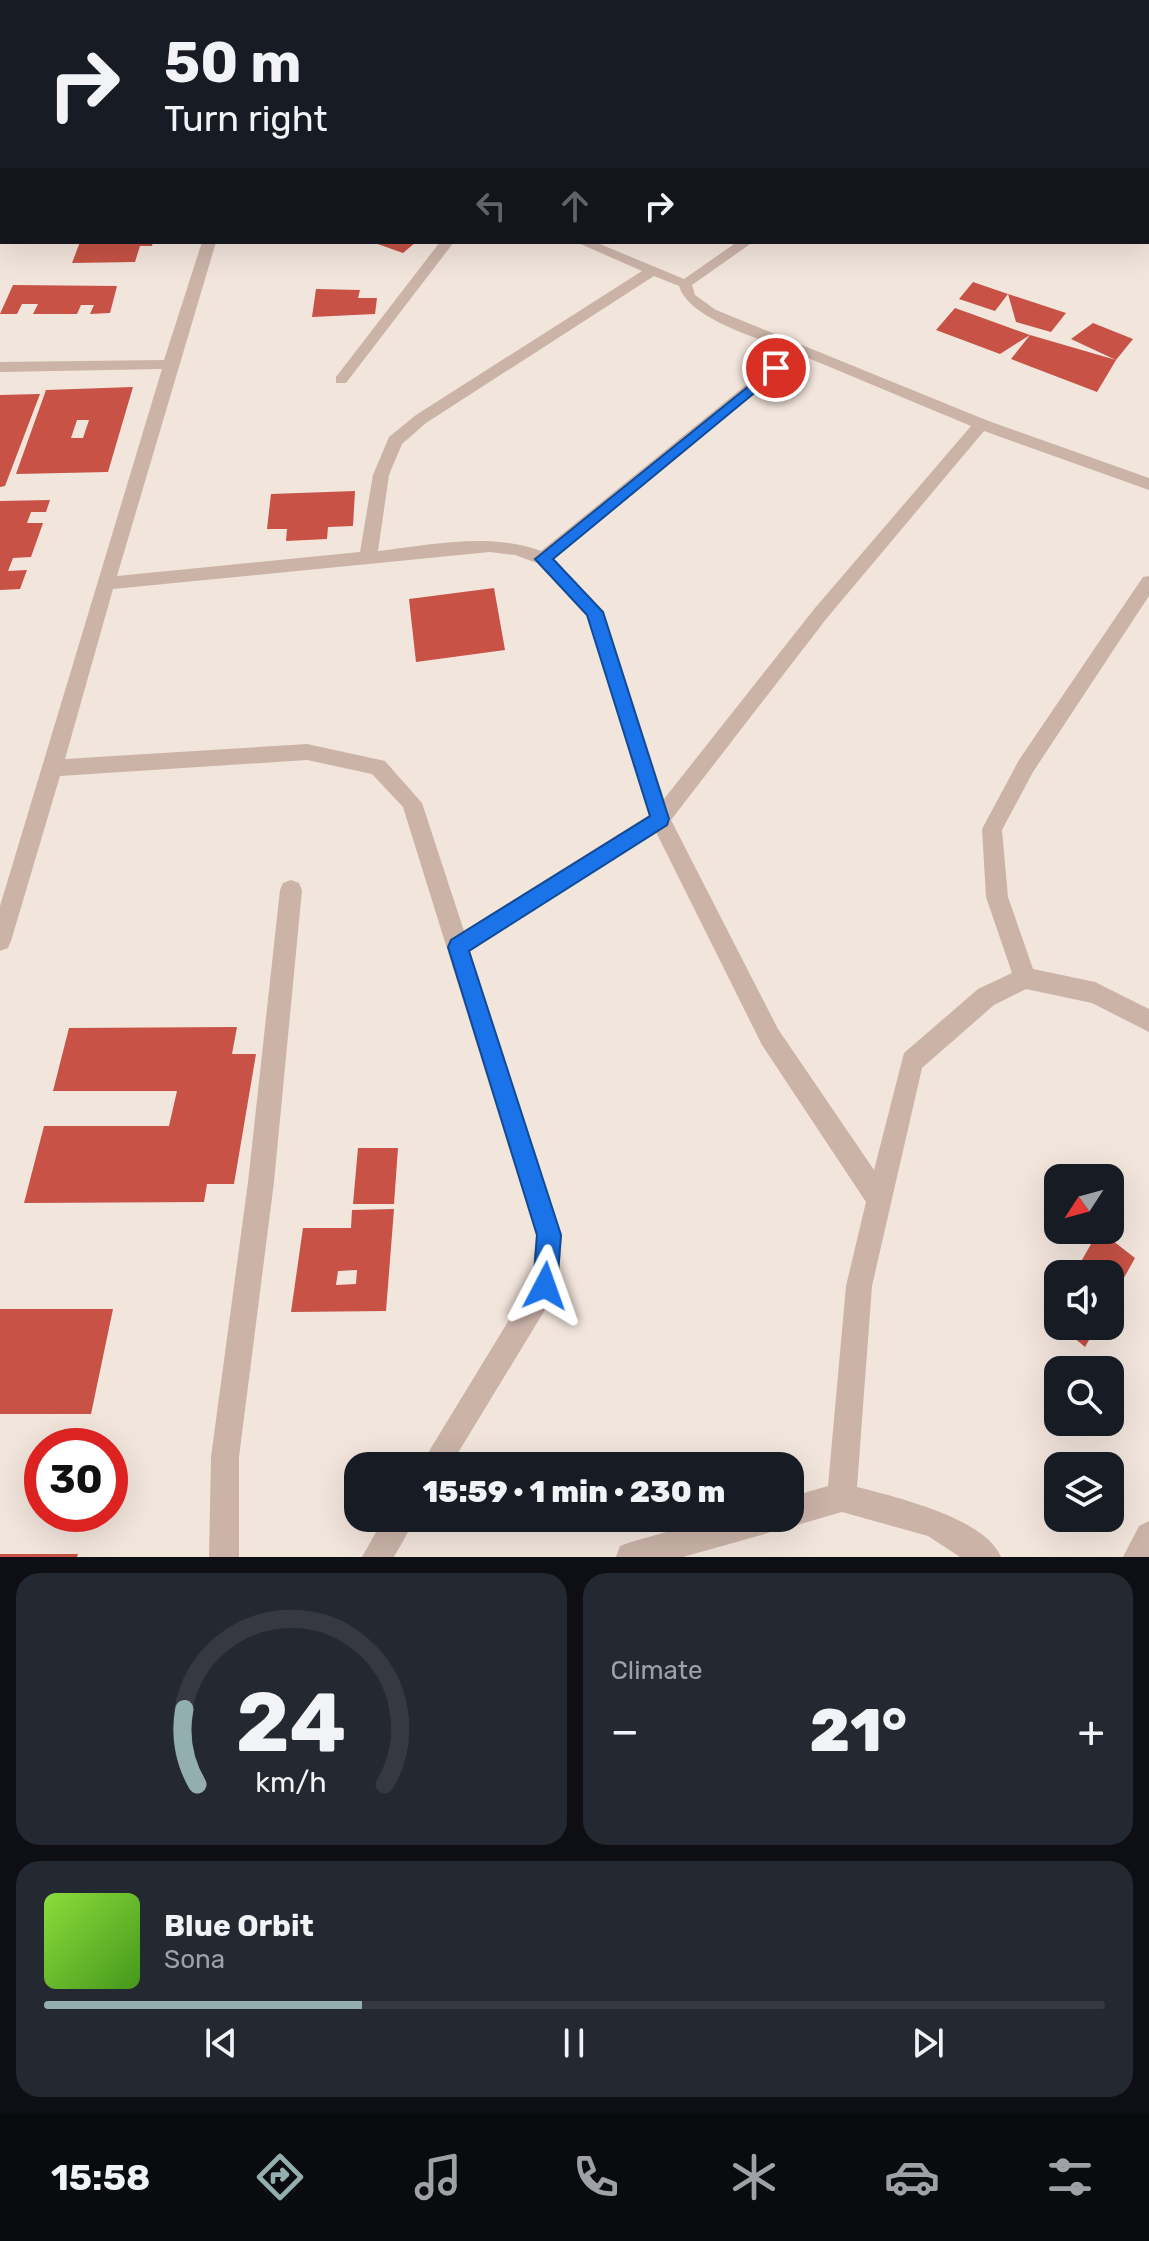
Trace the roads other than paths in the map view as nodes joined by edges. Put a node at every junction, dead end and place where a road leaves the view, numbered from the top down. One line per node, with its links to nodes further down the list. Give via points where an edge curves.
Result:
1 (208, 244): 8 (street)
2 (445, 244): 10 (street)
3 (588, 244): 5 (street)
4 (743, 244): 6 (street)
5 (652, 271): 6 (street); 13 (street, via 421,419 395,441 381,475)
6 (685, 284): 7 (street, via 689,297 711,313)
7 (799, 349): 11 (street); 14 (street)
8 (169, 364): 9 (street); 16 (street)
9 (0, 367)
10 (341, 380)
11 (981, 424): 12 (street); 18 (street, via 821,613)
12 (1149, 484)
13 (368, 558): 14 (street, via 490,546); 16 (street)
14 (543, 559): 18 (street, via 595,612)
15 (1149, 582): 22 (street, via 1026,766 992,829 997,897)
16 (107, 583): 17 (street)
17 (55, 768): 20 (street); 21 (street, via 307,752 378,767 412,803)
18 (660, 819): 21 (street); 24 (street, via 770,1037)
19 (291, 890): 31 (street, via 225,1457)
20 (0, 941)
21 (458, 947): 25 (street, via 549,1235 545,1286)
22 (1025, 978): 23 (street, via 1095,993); 24 (street, via 986,997 912,1061)
23 (1149, 1021)
24 (880, 1201): 26 (street, via 859,1286)
25 (443, 1452)
26 (842, 1497): 27 (street); 34 (street, via 935,1523)
27 (804, 1508)
28 (392, 1532): 32 (street)
29 (719, 1532): 33 (street)
30 (1149, 1536): 35 (street)
31 (224, 1557)
32 (377, 1557)
33 (631, 1557)
34 (986, 1557)
35 (1138, 1557)

